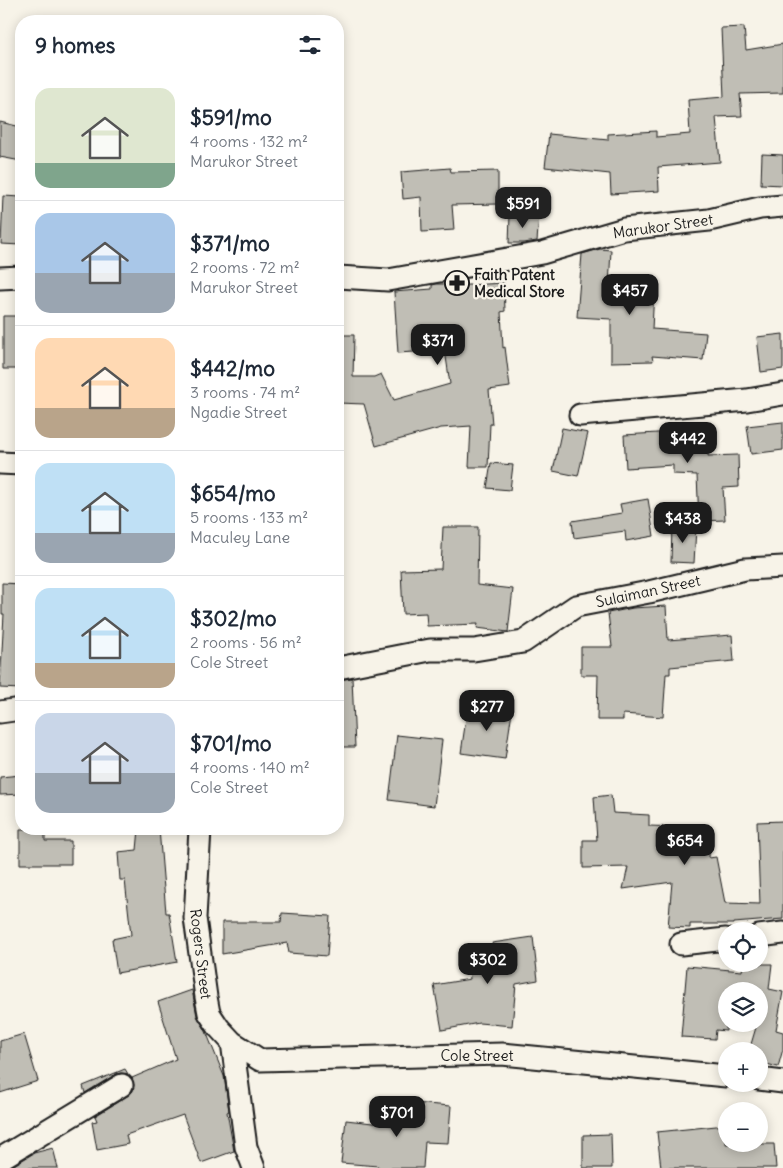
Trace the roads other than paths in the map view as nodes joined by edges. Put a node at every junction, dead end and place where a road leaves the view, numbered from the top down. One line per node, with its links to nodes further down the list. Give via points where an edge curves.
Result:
1 (783, 206): 2 (street, Marukor Street, via 709,220 624,229 542,253 388,280)
2 (344, 276)
3 (15, 277): 4 (street)
4 (0, 278)
5 (783, 394): 6 (street)
6 (580, 415)
7 (0, 463): 8 (street)
8 (15, 464)
9 (783, 567): 10 (street, Sulaiman Street, via 745,569 576,606 523,642 474,650 430,650)
10 (344, 667)
11 (15, 710): 12 (street)
12 (0, 712)
13 (200, 835): 18 (street, Rogers Street, via 195,918 206,997 209,1014)
14 (783, 933): 15 (street)
15 (768, 935)
16 (718, 940): 17 (street)
17 (681, 944)
18 (232, 1042): 19 (street, Cole Street, via 260,1060 502,1054); 24 (street, via 246,1147)
19 (718, 1075)
20 (768, 1080): 21 (street)
21 (783, 1082)
22 (122, 1085): 23 (street)
23 (0, 1159)
24 (254, 1168)

